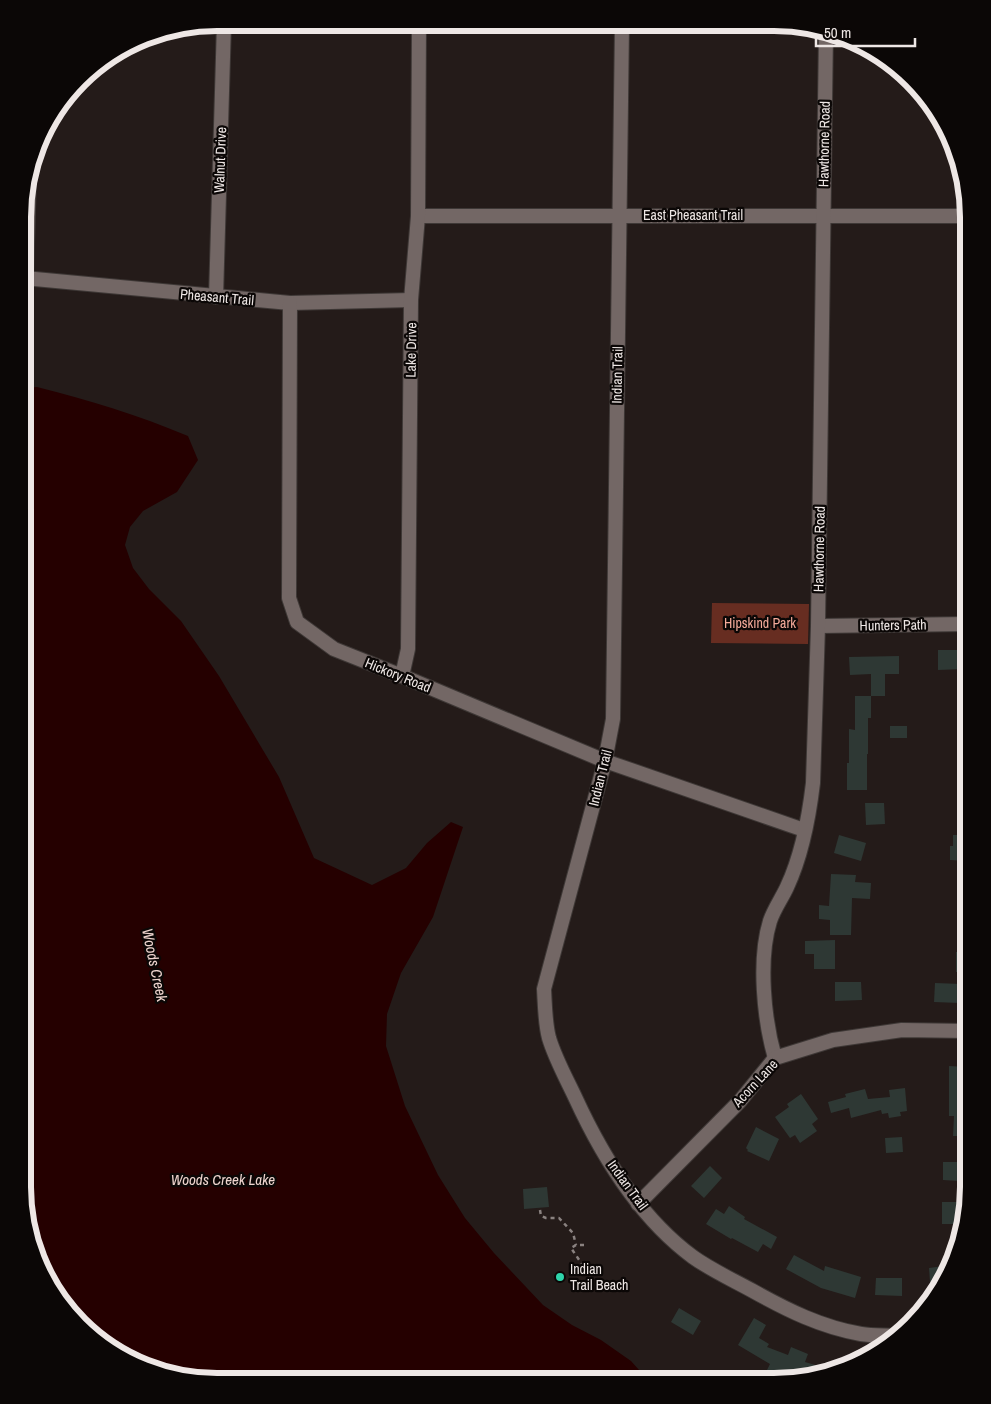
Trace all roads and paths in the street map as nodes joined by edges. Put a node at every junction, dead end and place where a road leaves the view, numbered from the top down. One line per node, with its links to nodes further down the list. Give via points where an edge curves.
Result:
1 (224, 31): 10 (street, Walnut Drive)
2 (419, 31): 7 (street, Lake Drive)
3 (622, 31): 5 (street, Indian Trail)
4 (826, 39): 6 (street, Hawthorne Road)
5 (619, 215): 6 (street, East Pheasant Trail); 7 (street, East Pheasant Trail); 16 (street, Indian Trail, via 613,719)
6 (823, 215): 8 (street, East Pheasant Trail); 14 (street, Hawthorne Road)
7 (418, 216): 11 (street, Lake Drive)
8 (960, 216)
9 (31, 279): 10 (street, Pheasant Trail)
10 (216, 297): 12 (street, Pheasant Trail)
11 (411, 300): 12 (street, Pheasant Trail); 15 (street, Lake Drive, via 408,650)
12 (290, 303): 15 (street, Hickory Road, via 289,598 297,622 334,650)
13 (960, 624): 14 (street, Hunters Path)
14 (818, 626): 17 (street, Hawthorne Road, via 813,782)
15 (402, 676): 16 (street, Hickory Road)
16 (605, 762): 17 (street, Hickory Road); 20 (street, Indian Trail, via 544,990 545,1013 550,1039 582,1114)
17 (804, 830): 19 (street, Hawthorne Road, via 788,886 770,921 765,949 764,992)
18 (960, 1031): 19 (street, Acorn Lane, via 902,1030 833,1040)
19 (775, 1058): 20 (street, Acorn Lane, via 740,1101)
20 (638, 1204): 25 (street, Indian Trail, via 694,1258 782,1307 821,1325)
21 (540, 1210): 22 (path, via 541,1216 559,1218 573,1233)
22 (576, 1245): 23 (path); 24 (path, via 571,1248)
23 (584, 1245)
24 (584, 1267)
25 (885, 1335)

